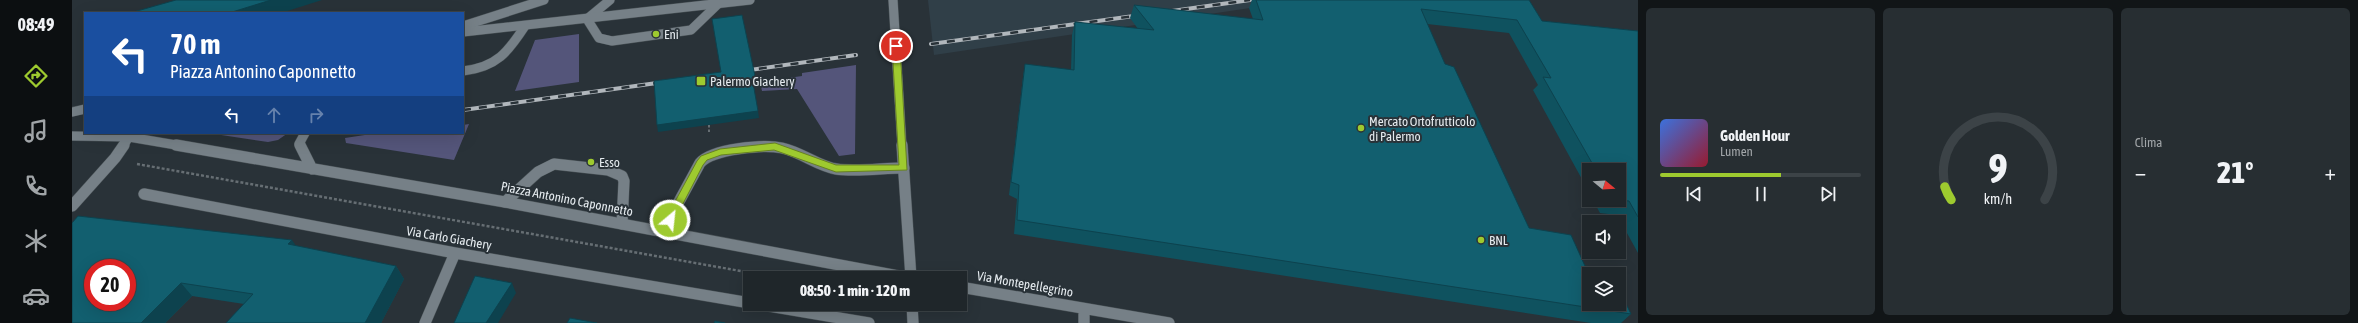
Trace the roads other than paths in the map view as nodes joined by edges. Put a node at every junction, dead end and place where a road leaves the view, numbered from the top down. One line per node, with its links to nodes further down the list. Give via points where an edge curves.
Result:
1 (544, 0): 7 (main road)
2 (610, 0): 6 (main road)
3 (750, 0): 5 (main road)
4 (894, 0): 17 (main road, Piazza Antonino Caponnetto)
5 (715, 2): 6 (main road); 6 (main road, via 691,30 616,41 599,38)
6 (587, 18): 8 (main road)
7 (464, 26)
8 (524, 26): 9 (main road); 10 (main road, via 510,49 503,55 486,64)
9 (464, 32)
10 (464, 71)
11 (84, 109): 12 (main road)
12 (72, 112)
13 (304, 134): 16 (main road, via 298,144)
14 (72, 136): 15 (main road, Piazza Antonino Caponnetto)
15 (130, 137): 16 (main road, Piazza Antonino Caponnetto); 20 (main road)
16 (312, 168): 19 (main road, Piazza Antonino Caponnetto)
17 (904, 168): 22 (main road, via 836,168 775,146 720,152 704,158 700,163); 25 (main road, Piazza Antonino Caponnetto)
18 (144, 194): 23 (main road, Via Carlo Giachery)
19 (505, 202): 21 (main road, Piazza Antonino Caponnetto); 21 (main road, via 538,172 554,164 608,170 622,176 624,181)
20 (72, 206)
21 (622, 224): 22 (main road, Piazza Antonino Caponnetto)
22 (663, 232): 24 (main road, Piazza Antonino Caponnetto)
23 (455, 254): 27 (main road, Via Carlo Giachery); 31 (main road)
24 (872, 271)
25 (910, 271)
26 (967, 288): 28 (main road, Via Montepellegrino)
27 (743, 302)
28 (1084, 309): 34 (main road, Via Montepellegrino); 35 (main road, Via Montepellegrino)
29 (798, 311): 32 (main road)
30 (912, 311): 33 (main road)
31 (425, 323)
32 (869, 323)
33 (913, 323)
34 (1084, 323)
35 (1169, 323)

